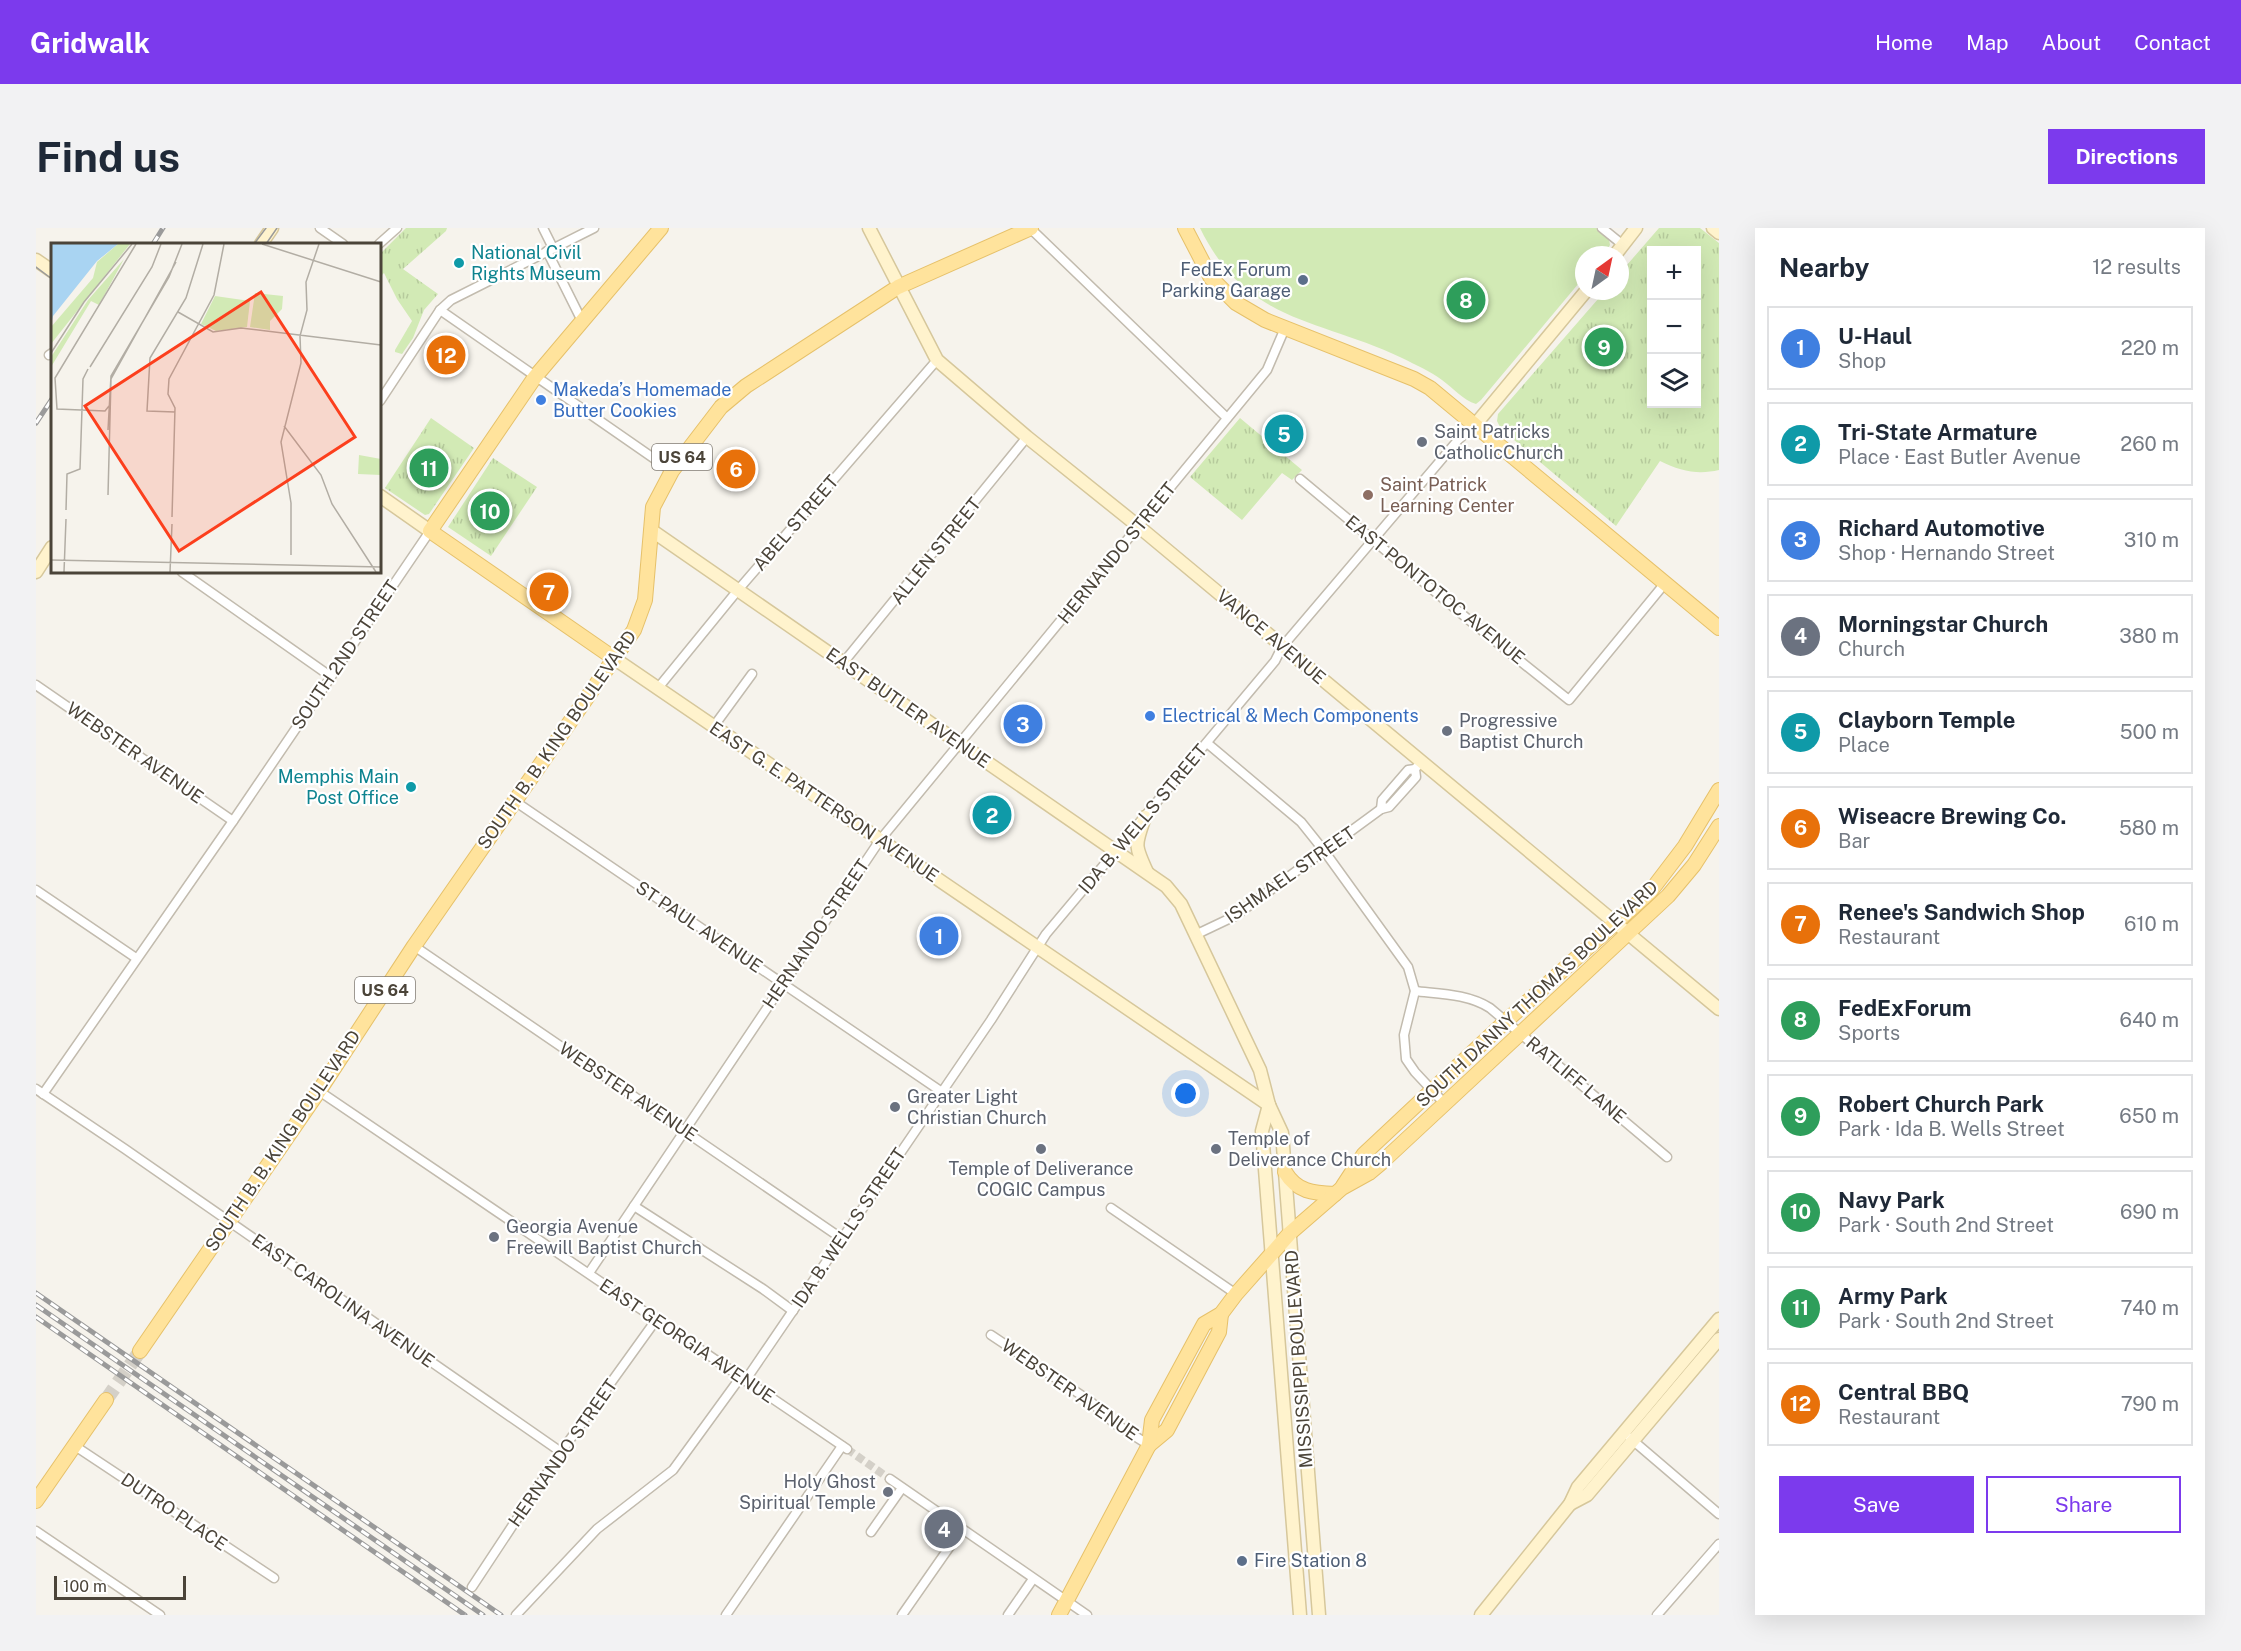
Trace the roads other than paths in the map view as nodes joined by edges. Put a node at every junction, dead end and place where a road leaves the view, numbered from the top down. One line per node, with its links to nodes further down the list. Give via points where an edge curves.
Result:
1 (272, 228): 14 (street)
2 (320, 228): 15 (street)
3 (398, 228): 16 (street)
4 (543, 228): 19 (street)
5 (594, 228): 19 (street)
6 (661, 228): 25 (main road, SOUTH 2ND STREET)
7 (869, 228): 22 (street, VANCE AVENUE)
8 (1031, 228): 22 (main road, SOUTH B. B. KING BOULEVARD / US 64); 30 (street)
9 (1185, 228): 26 (main road, via 1222,291 1236,303)
10 (1602, 228): 17 (street)
11 (1636, 228): 18 (street)
12 (1713, 228): 13 (street)
13 (1719, 233)
14 (262, 243)
15 (342, 243)
16 (380, 243)
17 (1616, 246)
18 (1622, 246)
19 (550, 250): 24 (street, via 462,292); 25 (street)
20 (36, 260): 21 (street)
21 (51, 270)
22 (898, 287): 27 (street, VANCE AVENUE); 33 (main road, SOUTH B. B. KING BOULEVARD / US 64, via 729,399)
23 (1579, 300): 31 (street, IDA B. WELLS STREET)
24 (440, 310): 28 (street); 29 (street)
25 (582, 321): 28 (main road, SOUTH 2ND STREET)
26 (1285, 328): 30 (street, HERNANDO STREET, via 1267,370); 31 (main road, via 1414,379)
27 (937, 360): 32 (street, VANCE AVENUE); 44 (street, ABEL STREET)
28 (535, 377): 33 (street); 38 (main road, SOUTH 2ND STREET)
29 (381, 399)
30 (1227, 418): 36 (street, HERNANDO STREET)
31 (1475, 425): 39 (street, IDA B. WELLS STREET); 43 (main road)
32 (1027, 437): 36 (street, VANCE AVENUE); 48 (street, ALLEN STREET)
33 (672, 471): 37 (main road, SOUTH B. B. KING BOULEVARD / US 64, via 653,507)
34 (1300, 479): 39 (street, EAST PONTOTOC AVENUE)
35 (381, 497): 38 (street, EAST G. E. PATTERSON AVENUE)
36 (1138, 526): 46 (street, VANCE AVENUE); 55 (street, HERNANDO STREET)
37 (651, 530): 44 (street, EAST BUTLER AVENUE); 47 (main road, SOUTH B. B. KING BOULEVARD / US 64, via 645,600 634,630)
38 (430, 531): 47 (main road, EAST G. E. PATTERSON AVENUE); 50 (street, SOUTH 2ND STREET)
39 (1373, 539): 43 (street, EAST PONTOTOC AVENUE, via 1569,700); 46 (street, IDA B. WELLS STREET)
40 (51, 549): 41 (street)
41 (36, 572)
42 (183, 573): 50 (street)
43 (1666, 582): 45 (main road)
44 (738, 590): 48 (street, EAST BUTLER AVENUE); 52 (street, ABEL STREET)
45 (1719, 628)
46 (1282, 647): 54 (street, IDA B. WELLS STREET, via 1275,661); 56 (street, VANCE AVENUE)
47 (615, 659): 52 (street, EAST G. E. PATTERSON AVENUE); 58 (main road, SOUTH B. B. KING BOULEVARD / US 64)
48 (843, 663): 55 (street, EAST BUTLER AVENUE)
49 (752, 674): 53 (street)
50 (330, 676): 60 (street, SOUTH 2ND STREET)
51 (36, 685): 60 (street, WEBSTER AVENUE)
52 (658, 688): 53 (street, EAST G. E. PATTERSON AVENUE)
53 (714, 726): 62 (street, EAST G. E. PATTERSON AVENUE)
54 (1207, 743): 59 (street, IDA B. WELLS STREET); 64 (street, via 1287,808)
55 (959, 744): 62 (street, HERNANDO STREET); 63 (street, EAST BUTLER AVENUE)
56 (1418, 766): 64 (street, ISHMAEL STREET, via 1408,770 1382,800 1381,809); 68 (street, VANCE AVENUE)
57 (1719, 790): 68 (main road, SOUTH DANNY THOMAS BOULEVARD, via 1668,871)
58 (516, 802): 71 (main road, SOUTH B. B. KING BOULEVARD / US 64); 74 (street, ST PAUL AVENUE)
59 (1145, 817): 63 (street, IDA B. WELLS STREET); 65 (street, via 1137,850)
60 (233, 821): 73 (street, SOUTH 2ND STREET)
61 (1719, 826): 69 (main road, SOUTH DANNY THOMAS BOULEVARD, via 1682,881)
62 (880, 840): 72 (street, EAST G. E. PATTERSON AVENUE); 74 (street, HERNANDO STREET)
63 (1115, 852): 65 (street, EAST BUTLER AVENUE); 72 (street, IDA B. WELLS STREET)
64 (1325, 852): 70 (street, ISHMAEL STREET, via 1235,916); 75 (street, via 1408,967)
65 (1147, 873): 66 (street, EAST BUTLER AVENUE)
66 (1166, 886): 70 (street, MISSISSIPPI BOULEVARD, via 1181,904)
67 (36, 891): 73 (street)
68 (1616, 923): 69 (street, VANCE AVENUE); 77 (main road, SOUTH DANNY THOMAS BOULEVARD)
69 (1629, 934): 76 (street, VANCE AVENUE); 78 (main road, SOUTH DANNY THOMAS BOULEVARD)
70 (1195, 935): 84 (street, MISSISSIPPI BOULEVARD, via 1260,1070)
71 (414, 946): 79 (main road, SOUTH B. B. KING BOULEVARD / US 64); 85 (street, WEBSTER AVENUE)
72 (1038, 948): 82 (street, IDA B. WELLS STREET); 84 (street, EAST G. E. PATTERSON AVENUE)
73 (136, 958): 81 (street, SOUTH 2ND STREET)
74 (782, 984): 82 (street, ST PAUL AVENUE); 85 (street, HERNANDO STREET)
75 (1415, 991): 77 (street, RATLIFF LANE, via 1480,1001); 80 (street, via 1404,1035 1406,1059)
76 (1719, 1009)
77 (1506, 1021): 78 (street, RATLIFF LANE); 80 (main road, SOUTH DANNY THOMAS BOULEVARD)
78 (1521, 1034): 83 (main road, SOUTH DANNY THOMAS BOULEVARD); 86 (street, RATLIFF LANE)
79 (318, 1090): 91 (main road, SOUTH B. B. KING BOULEVARD / US 64); 95 (street, EAST GEORGIA AVENUE)
80 (1433, 1091): 83 (street); 88 (main road, SOUTH DANNY THOMAS BOULEVARD, via 1364,1154)
81 (40, 1092): 91 (street, EAST CAROLINA AVENUE)
82 (942, 1092): 93 (street, IDA B. WELLS STREET)
83 (1444, 1103): 88 (main road, SOUTH DANNY THOMAS BOULEVARD, via 1369,1173)
84 (1269, 1105): 87 (street, MISSISSIPPI BOULEVARD, via 1282,1133); 94 (street, MISSISSIPPI BOULEVARD, via 1262,1131)
85 (686, 1131): 89 (street, HERNANDO STREET); 93 (street, WEBSTER AVENUE)
86 (1667, 1157)
87 (1285, 1172): 88 (main road, via 1292,1183 1314,1193); 92 (street, MISSISSIPPI BOULEVARD)
88 (1339, 1191): 92 (main road, SOUTH DANNY THOMAS BOULEVARD)
89 (634, 1206): 95 (street, HERNANDO STREET); 97 (street)
90 (1111, 1208): 96 (street)
91 (228, 1222): 102 (main road, SOUTH B. B. KING BOULEVARD / US 64); 111 (street, EAST CAROLINA AVENUE)
92 (1290, 1233): 94 (main road, SOUTH DANNY THOMAS BOULEVARD); 104 (street, MISSISSIPPI BOULEVARD)
93 (841, 1238): 97 (street, IDA B. WELLS STREET)
94 (1271, 1253): 96 (main road, SOUTH DANNY THOMAS BOULEVARD); 105 (street, MISSISSIPPI BOULEVARD)
95 (589, 1274): 99 (street, EAST GEORGIA AVENUE)
96 (1236, 1294): 109 (main road, SOUTH DANNY THOMAS BOULEVARD, via 1221,1314 1219,1332 1167,1430)
97 (793, 1311): 103 (street, IDA B. WELLS STREET)
98 (1719, 1319): 107 (street)
99 (656, 1320): 103 (street, EAST GEORGIA AVENUE); 111 (street, HERNANDO STREET)
100 (991, 1335): 109 (street, WEBSTER AVENUE)
101 (1719, 1339): 108 (street)
102 (140, 1351)
103 (742, 1379): 128 (street, IDA B. WELLS STREET, via 673,1470 597,1529); 129 (street, EAST GEORGIA AVENUE, via 844,1448)
104 (1302, 1383): 105 (street); 121 (street, MISSISSIPPI BOULEVARD)
105 (1282, 1385): 122 (street, MISSISSIPPI BOULEVARD)
106 (106, 1400): 110 (main road)
107 (1622, 1432): 108 (street); 115 (street, via 1578,1487)
108 (1633, 1442): 115 (street, via 1587,1495); 116 (street)
109 (1149, 1445): 126 (main road, SOUTH DANNY THOMAS BOULEVARD)
110 (75, 1446): 114 (main road); 123 (street, DUTRO PLACE)
111 (561, 1452): 125 (street, HERNANDO STREET)
112 (890, 1479): 113 (street)
113 (902, 1488): 117 (street); 119 (street)
114 (36, 1501)
115 (1570, 1504): 136 (street)
116 (1719, 1514)
117 (962, 1529): 124 (street); 130 (street)
118 (36, 1531): 127 (street)
119 (871, 1532)
120 (1719, 1544): 137 (street)
121 (1314, 1549): 122 (street); 135 (street, MISSISSIPPI BOULEVARD)
122 (1295, 1550): 134 (street, MISSISSIPPI BOULEVARD)
123 (274, 1578)
124 (1033, 1579): 126 (street); 131 (street)
125 (472, 1587)
126 (1065, 1600): 132 (main road, SOUTH DANNY THOMAS BOULEVARD); 133 (street)
127 (160, 1615)
128 (516, 1615)
129 (726, 1615)
130 (902, 1615)
131 (1008, 1615)
132 (1059, 1615)
133 (1087, 1615)
134 (1300, 1615)
135 (1319, 1615)
136 (1481, 1615)
137 (1657, 1615)

